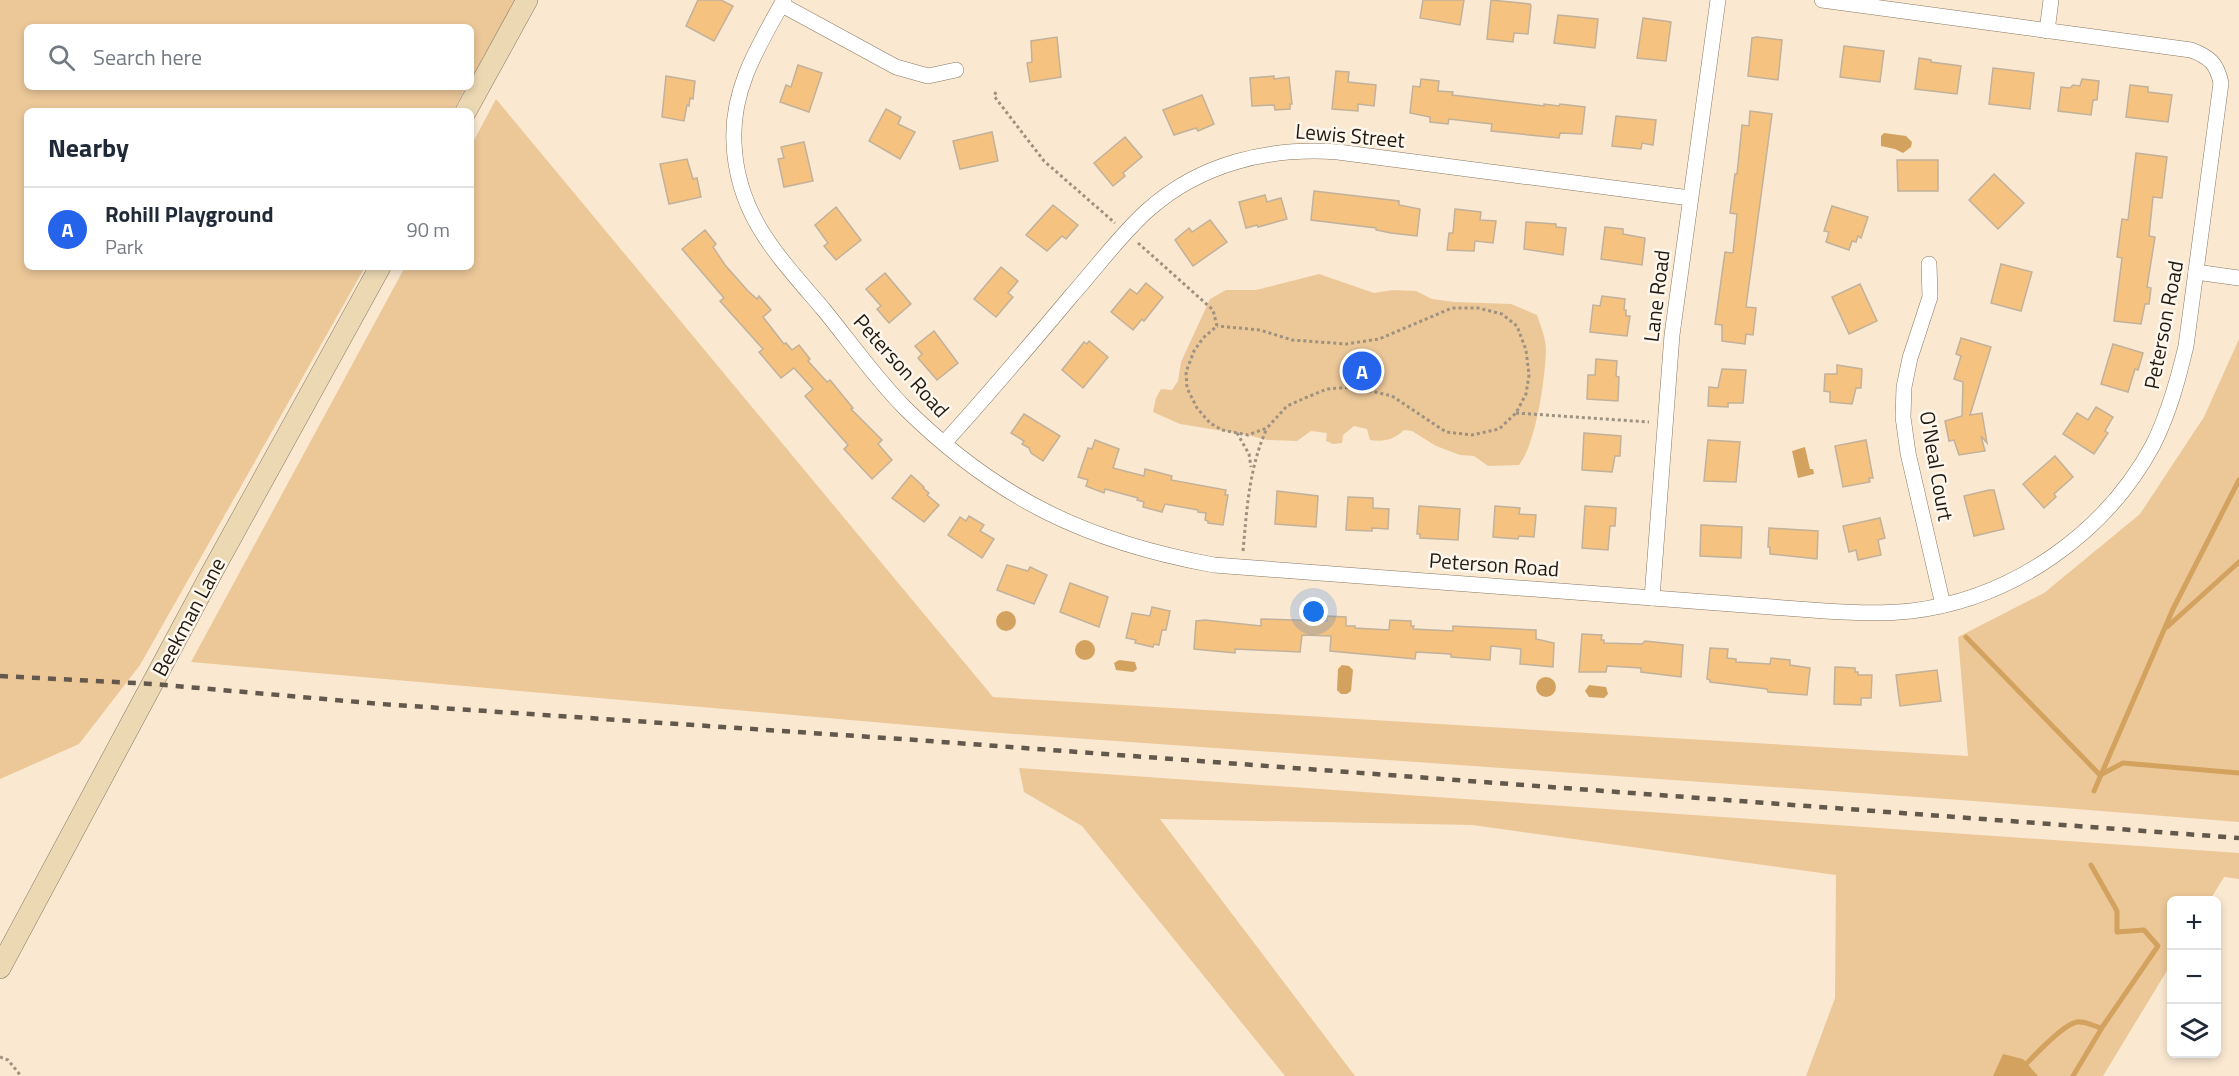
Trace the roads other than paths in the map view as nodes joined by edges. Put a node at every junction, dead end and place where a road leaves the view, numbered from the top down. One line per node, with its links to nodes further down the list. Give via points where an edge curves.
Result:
1 (527, 0): 8 (street)
2 (1718, 0): 9 (street, Lane Road)
3 (1822, 0): 6 (street)
4 (2051, 0): 6 (street)
5 (783, 2): 7 (street, via 896,67 928,76); 14 (street, Peterson Road, via 742,80 735,109 735,153 746,203 778,256 904,406)
6 (2047, 31): 12 (street, Peterson Road, via 2191,50 2206,55 2218,70 2221,83)
7 (956, 70)
8 (468, 108)
9 (1690, 198): 14 (street, Lewis Street, via 1338,152 1275,152 1245,158 1193,178 1147,210); 15 (street, Lane Road, via 1672,335)
10 (1929, 264): 16 (street, O'Neal Court, via 1930,297 1910,358 1903,417)
11 (378, 270): 17 (street, Beekman Lane)
12 (2196, 272): 13 (street); 16 (street, Peterson Road, via 2178,383 2153,445 2134,476 2111,506 2061,551 2005,584)
13 (2239, 278)
14 (944, 443): 15 (street, Peterson Road, via 1002,488 1036,508 1079,528 1171,557 1241,568)
15 (1652, 598): 16 (street, Peterson Road, via 1871,614)
16 (1943, 605)
17 (0, 968)

